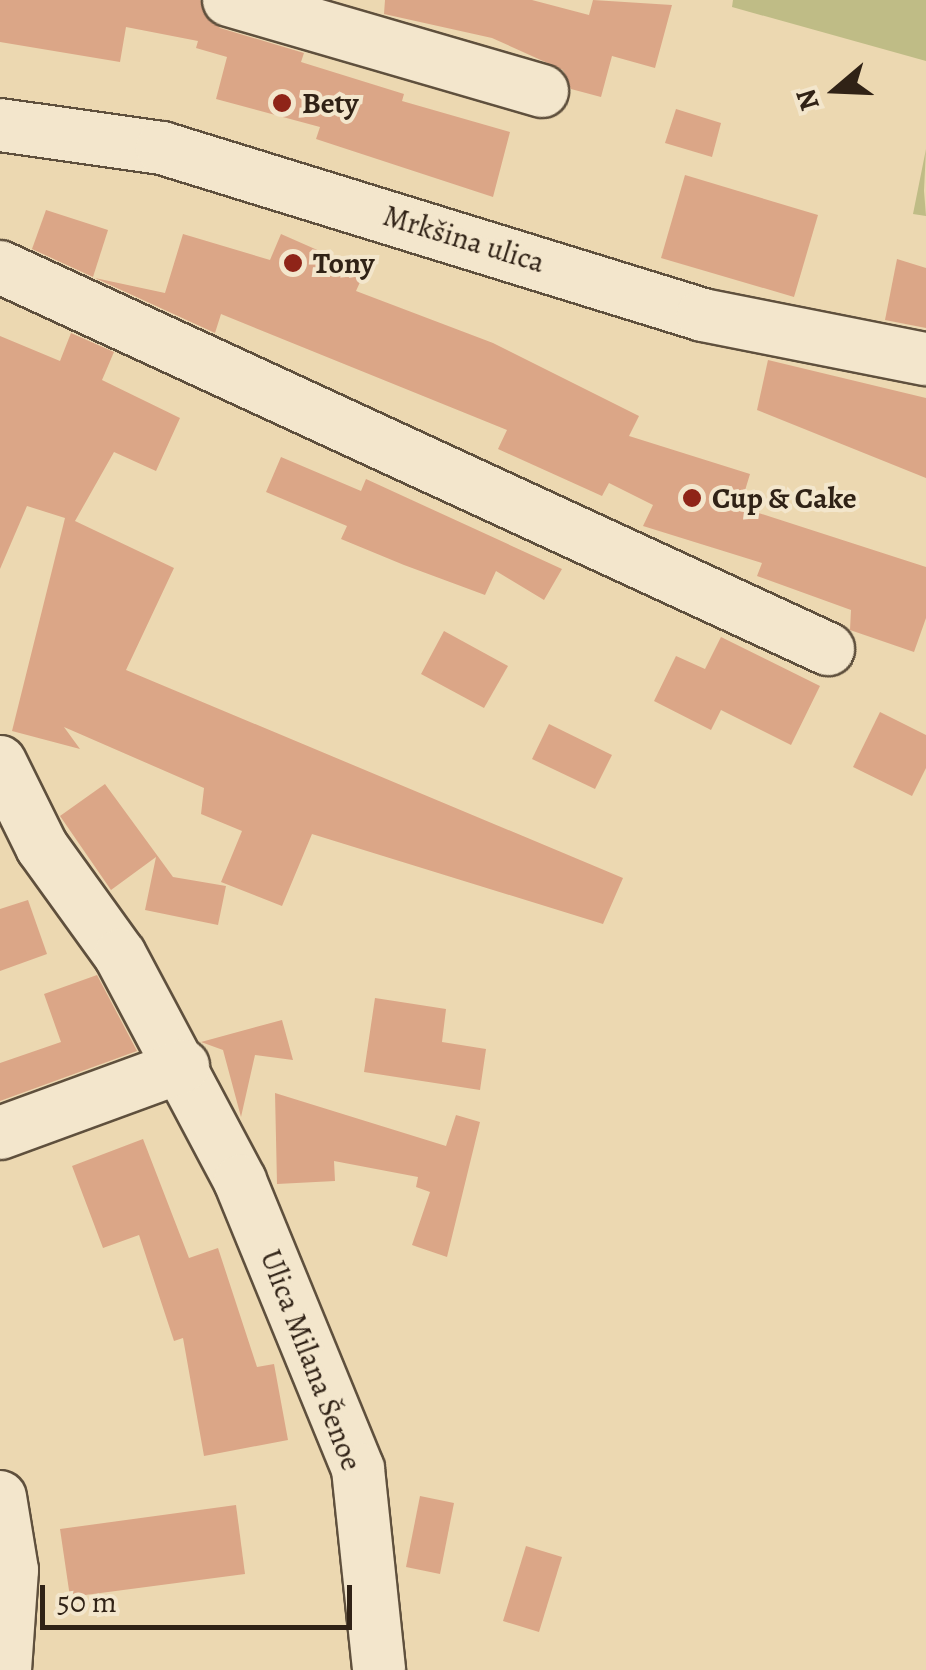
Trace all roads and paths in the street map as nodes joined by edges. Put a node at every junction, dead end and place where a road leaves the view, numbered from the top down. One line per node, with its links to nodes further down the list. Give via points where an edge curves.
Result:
1 (229, 0): 2 (street)
2 (542, 91)
3 (0, 126): 5 (street, Mrkšina ulica, via 162,148 703,315)
4 (0, 266): 6 (street)
5 (926, 359)
6 (828, 650)
7 (0, 762): 8 (street, Ulica Milana Šenoe)
8 (21, 855): 9 (street, Ulica Milana Šenoe)
9 (183, 1066): 10 (street); 13 (street, Ulica Milana Šenoe, via 358,1470)
10 (0, 1133)
11 (0, 1497): 12 (street, via 12,1570)
12 (5, 1670)
13 (378, 1670)

